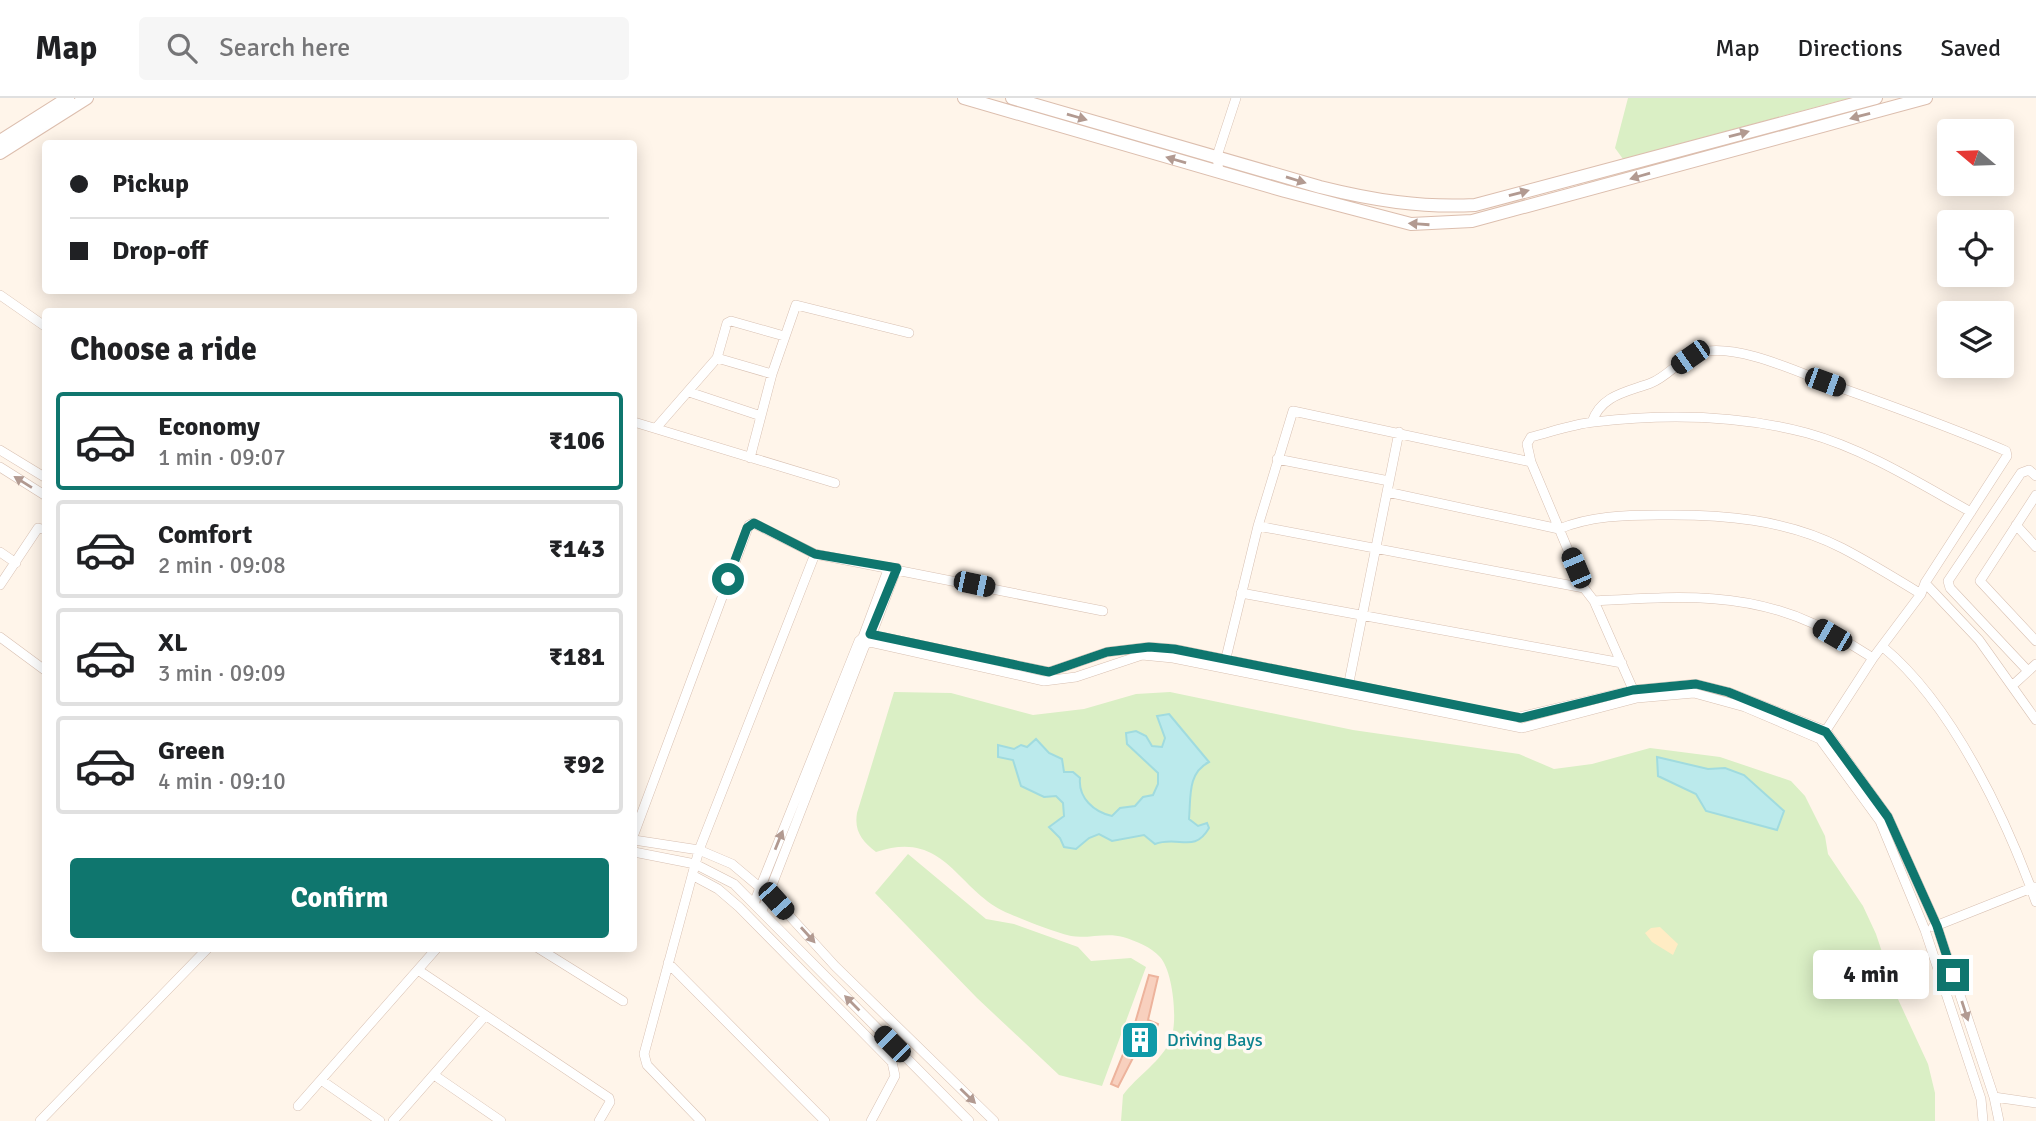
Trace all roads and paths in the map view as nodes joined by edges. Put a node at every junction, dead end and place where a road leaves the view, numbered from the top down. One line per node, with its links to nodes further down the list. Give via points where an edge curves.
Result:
1 (68, 98): 9 (street)
2 (87, 98): 10 (street)
3 (964, 98): 12 (street, one-way to 3)
4 (1012, 98): 11 (street, one-way to 11)
5 (1236, 98): 11 (street)
6 (1876, 98): 8 (street)
7 (1926, 98): 8 (street, one-way to 8)
8 (1797, 125): 11 (street, one-way to 8, via 1372,200 1432,207 1475,205); 12 (street, one-way to 12, via 1472,221 1438,225 1411,224)
9 (0, 141)
10 (0, 153)
11 (1217, 156): 12 (street)
12 (1219, 172)
13 (0, 295): 14 (street)
14 (42, 324)
15 (909, 333): 16 (street, via 798,304)
16 (784, 336): 17 (street, via 729,322); 18 (street)
17 (717, 358): 18 (street); 19 (street)
18 (772, 374): 20 (street)
19 (689, 392): 20 (street); 23 (street)
20 (761, 416): 26 (street)
21 (1592, 422): 28 (street, via 1531,437 1527,444); 37 (street, via 1692,416 1807,433 1876,460); 37 (street, via 1599,406 1618,393 1654,382 1700,352 1768,361 2006,451)
22 (637, 423): 23 (street)
23 (656, 428): 26 (street)
24 (1399, 432): 27 (street, via 1293,411); 28 (street); 32 (street)
25 (0, 450): 30 (street)
26 (750, 458): 33 (street)
27 (1277, 459): 32 (street); 39 (street)
28 (1531, 462): 41 (street)
29 (0, 467): 35 (street, one-way to 29)
30 (42, 476)
31 (2036, 476): 64 (street, via 2029,470 2021,473 1948,581)
32 (1389, 481): 34 (street)
33 (835, 483)
34 (1387, 492): 41 (street); 43 (street)
35 (42, 493)
36 (2036, 495): 38 (street)
37 (1971, 512): 48 (street)
38 (2016, 525): 42 (street); 58 (street, via 1980,581)
39 (1258, 526): 43 (street); 51 (street)
40 (42, 529): 46 (street, via 38,528)
41 (1559, 529): 50 (street); 52 (street, via 1625,515 1703,514 1784,525 1840,547)
42 (2036, 547)
43 (1374, 548): 50 (street); 55 (street)
44 (0, 552): 46 (street)
45 (815, 554): 47 (street); 71 (street, via 754,523 747,528); 73 (street)
46 (16, 563): 49 (street)
47 (893, 568): 54 (street); 57 (street)
48 (1925, 583): 52 (street); 65 (street, via 1979,640)
49 (0, 584)
50 (1584, 588): 53 (street)
51 (1241, 593): 55 (street); 61 (street)
52 (1921, 594): 59 (street)
53 (1594, 601): 60 (street, via 1697,596 1759,604 1812,623); 62 (street)
54 (1103, 611)
55 (1363, 616): 62 (street); 66 (street)
56 (0, 637): 63 (street)
57 (867, 639): 61 (street, via 1045,681 1076,677 1142,655); 77 (street, one-way to 57); 79 (street)
58 (2036, 641)
59 (1883, 646): 60 (street); 78 (street, via 1902,662 1964,746)
60 (1872, 658): 70 (street)
61 (1225, 663): 66 (street)
62 (1622, 663): 67 (street)
63 (42, 668)
64 (2032, 668): 65 (street)
65 (2013, 685): 68 (street)
66 (1348, 689): 67 (street, via 1522,727)
67 (1635, 694): 70 (street, via 1714,696)
68 (2033, 706): 69 (street)
69 (2036, 720)
70 (1823, 735): 83 (street, via 1888,817); 84 (street, via 1880,821)
71 (637, 826)
72 (637, 840): 73 (street)
73 (699, 850): 75 (street); 77 (street, via 732,864)
74 (637, 853): 75 (street)
75 (695, 864): 76 (street); 81 (street, via 734,884)
76 (692, 875): 88 (street); 106 (street, via 738,907 892,1062 895,1076)
77 (761, 886): 79 (street); 81 (street)
78 (2034, 887): 80 (street); 83 (street)
79 (769, 895): 82 (street); 92 (street, one-way to 92)
80 (2036, 902)
81 (754, 903): 82 (street)
82 (762, 911): 95 (street, one-way to 82)
83 (1937, 926): 84 (street); 96 (street, one-way to 96)
84 (1925, 930): 109 (street, via 1981,1099)
85 (204, 952): 100 (street)
86 (434, 952): 89 (street)
87 (544, 952): 90 (street)
88 (668, 963): 104 (street, via 644,1060); 105 (street)
89 (418, 970): 91 (street); 94 (street)
90 (623, 1001)
91 (485, 1016): 93 (street); 99 (street, via 608,1098)
92 (941, 1070): 95 (street); 108 (street, one-way to 108)
93 (433, 1075): 102 (street); 103 (street)
94 (321, 1080): 98 (street); 101 (street)
95 (930, 1082): 107 (street)
96 (1994, 1097): 97 (street); 110 (street)
97 (2036, 1103)
98 (298, 1106)
99 (603, 1119)
100 (40, 1121)
101 (380, 1121)
102 (393, 1121)
103 (501, 1121)
104 (701, 1121)
105 (825, 1121)
106 (870, 1121)
107 (969, 1121)
108 (994, 1121)
109 (1983, 1121)
110 (1999, 1121)

